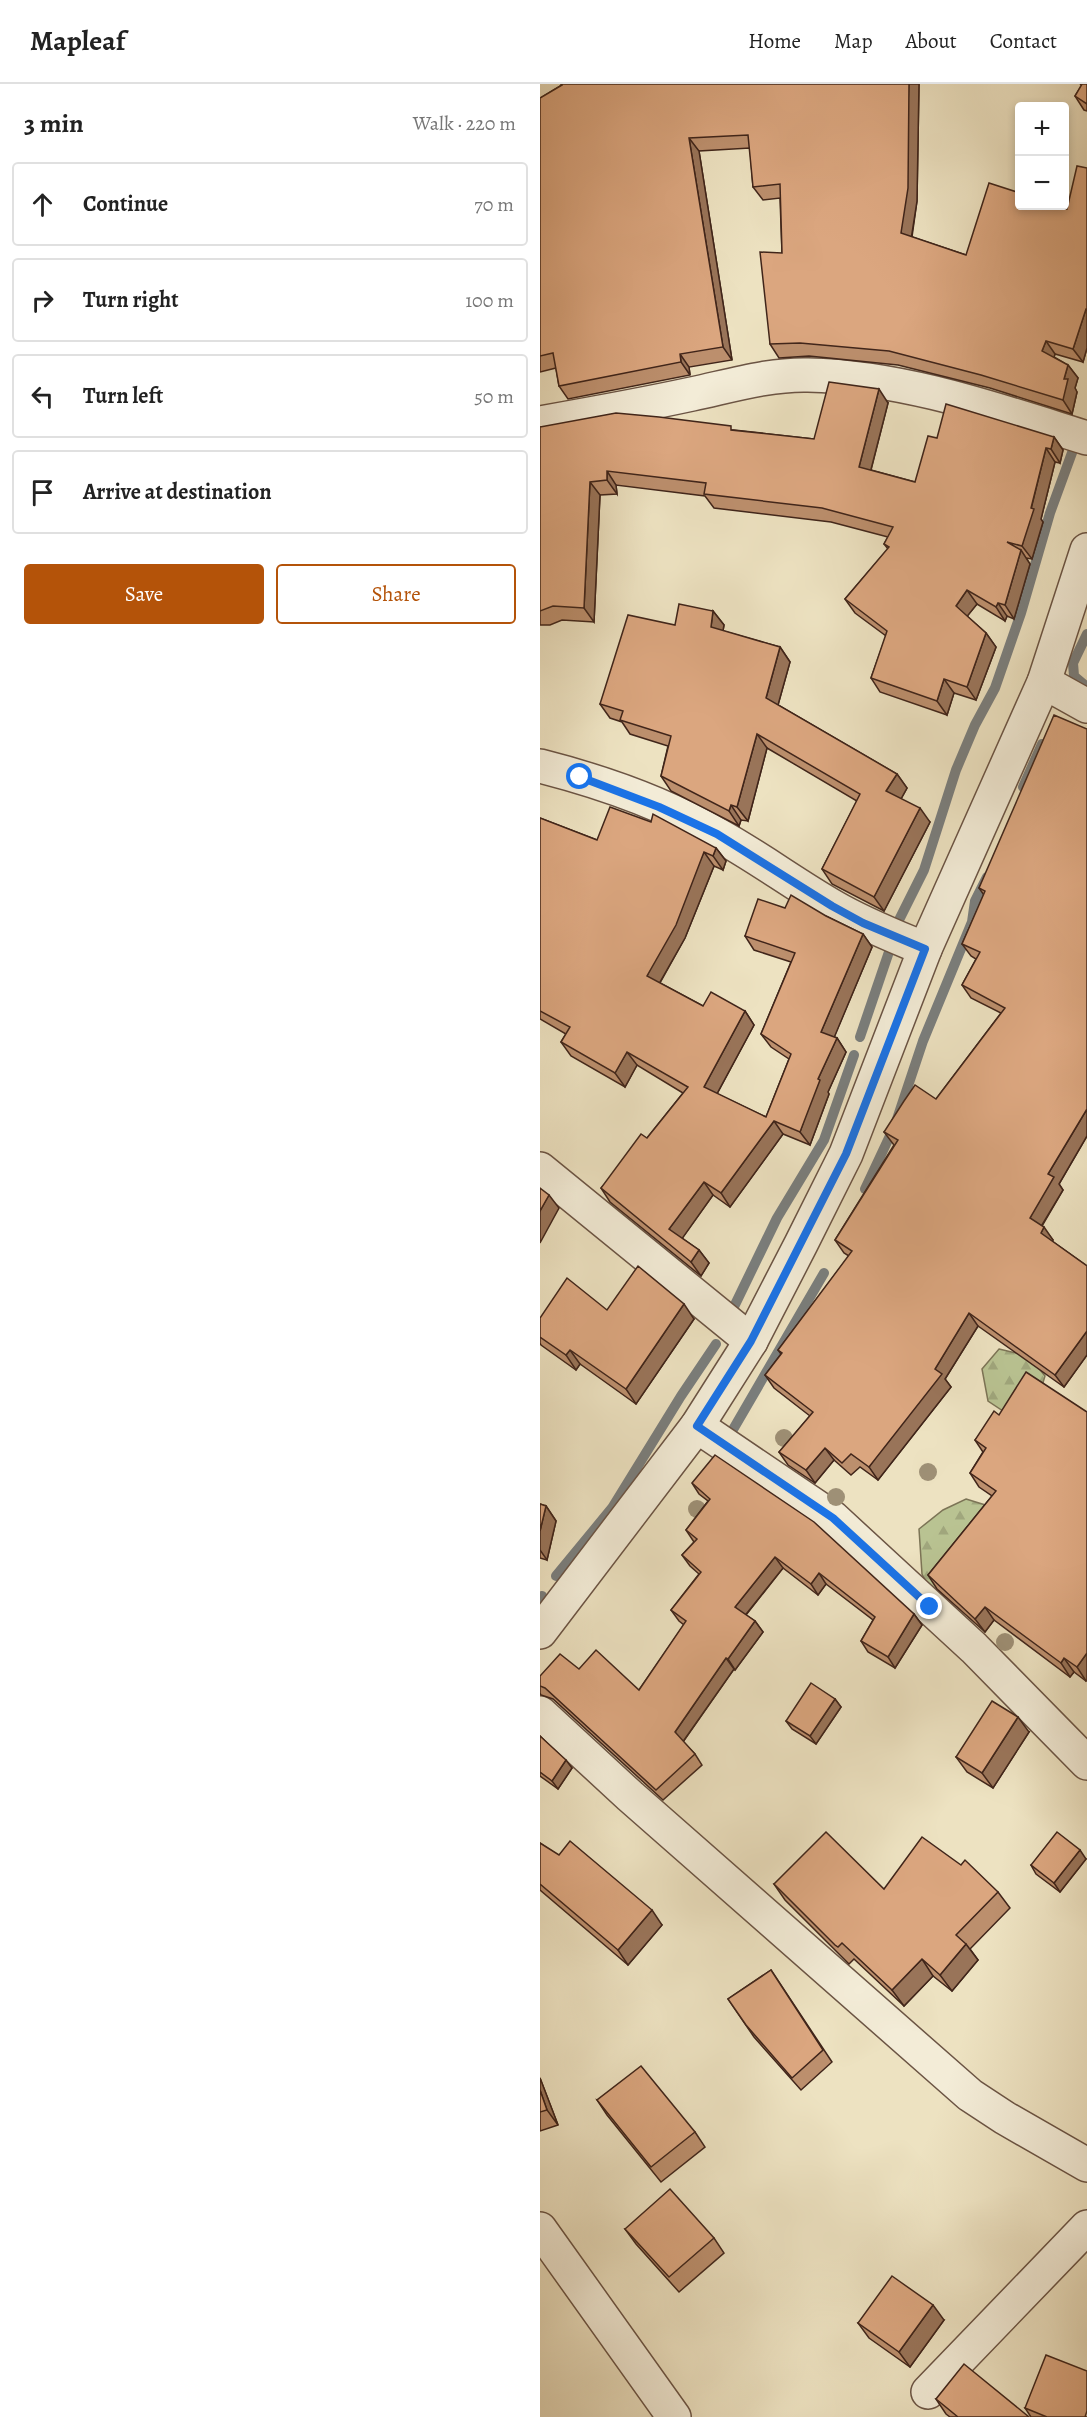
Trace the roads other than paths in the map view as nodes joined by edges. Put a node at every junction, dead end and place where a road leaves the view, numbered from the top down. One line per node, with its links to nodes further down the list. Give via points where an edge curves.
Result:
1 (540, 423): 2 (street, via 760,379 807,375 876,380 993,408)
2 (1087, 438)
3 (1087, 550): 4 (street)
4 (1044, 682): 5 (street); 7 (street)
5 (1087, 706)
6 (540, 766): 7 (street, via 590,780 717,834 832,906)
7 (925, 949): 9 (street, via 846,1154)
8 (540, 1169): 9 (street)
9 (751, 1341): 10 (street)
10 (697, 1426): 11 (street); 14 (street, via 833,1518 974,1647)
11 (553, 1594): 12 (street)
12 (540, 1632)
13 (540, 1713): 15 (street, via 970,2095)
14 (1087, 1763)
15 (1087, 2165)
16 (1087, 2227): 18 (street)
17 (540, 2229): 19 (street)
18 (928, 2392)
19 (674, 2417)

